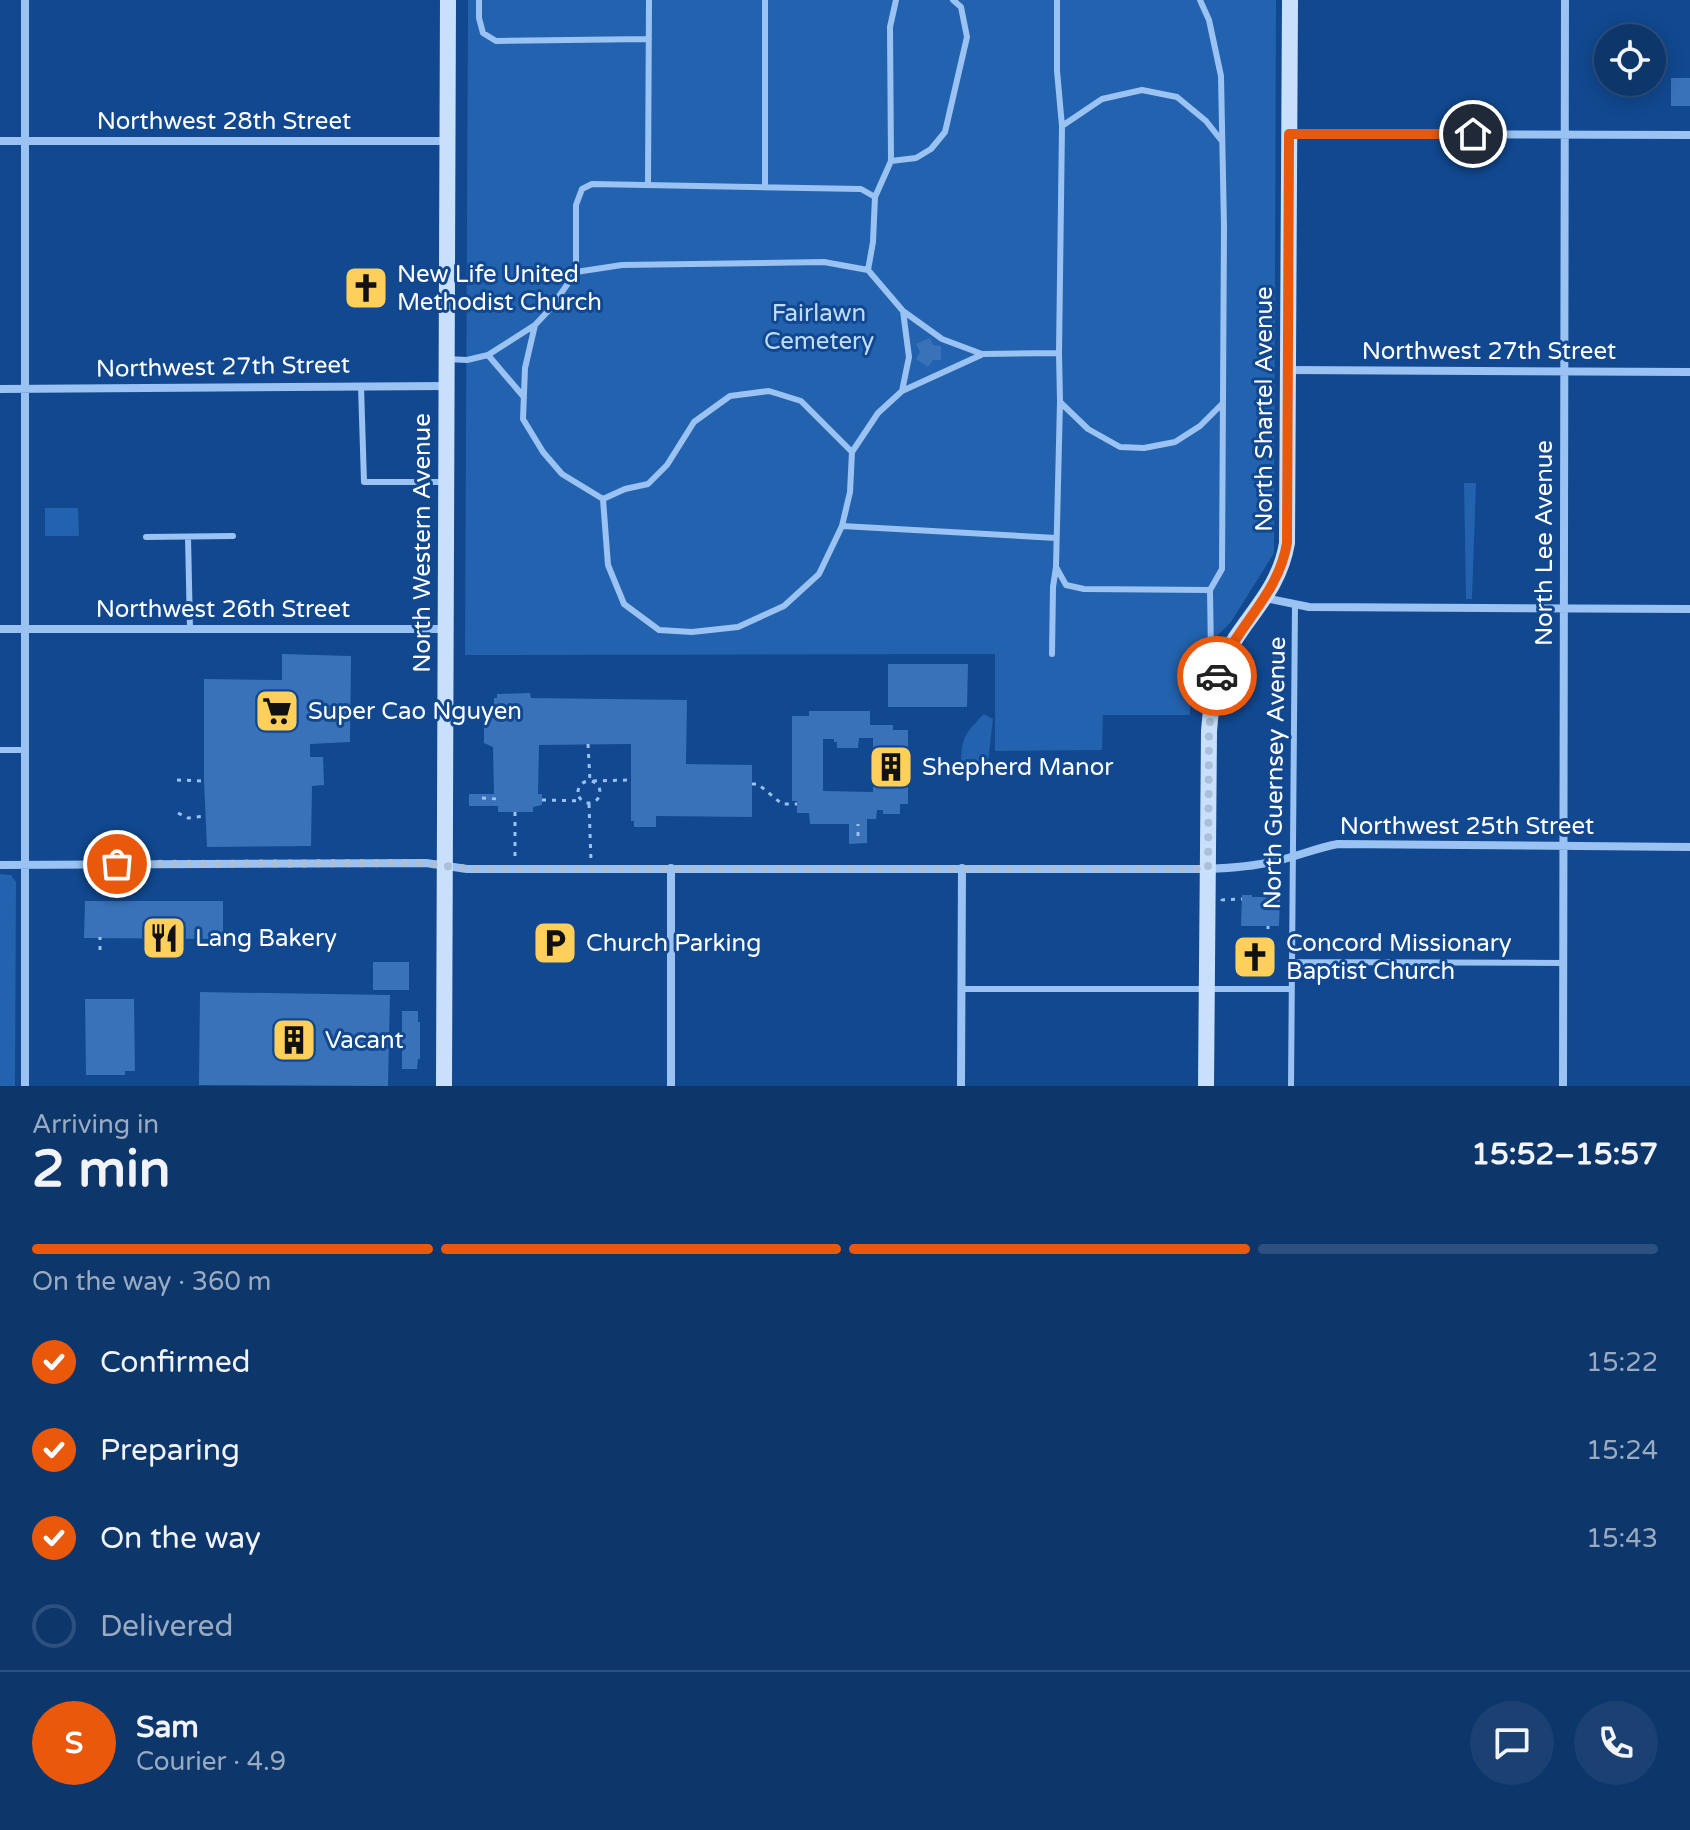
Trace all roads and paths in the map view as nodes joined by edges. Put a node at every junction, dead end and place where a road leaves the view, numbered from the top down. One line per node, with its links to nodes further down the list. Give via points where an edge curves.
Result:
1 (25, 0): 19 (street)
2 (448, 0): 20 (street, North Western Avenue)
3 (479, 0): 12 (lane, via 483,33 496,41)
4 (649, 0): 12 (lane)
5 (765, 0): 23 (lane)
6 (896, 0): 21 (lane, via 890,27)
7 (953, 0): 21 (lane, via 961,7 967,37 945,132 916,158)
8 (1057, 0): 13 (lane)
9 (1200, 0): 17 (lane, via 1221,76)
10 (1290, 0): 14 (street, North Shartel Avenue)
11 (1565, 0): 15 (street, North Lee Avenue)
12 (649, 39): 22 (lane)
13 (1062, 126): 17 (lane, via 1102,99 1142,90 1177,97); 29 (lane)
14 (1289, 134): 15 (street); 33 (street, North Shartel Avenue)
15 (1565, 134): 16 (street); 34 (street, North Lee Avenue)
16 (1690, 135)
17 (1221, 140): 43 (lane)
18 (0, 141): 19 (street, Northwest 28th Street)
19 (25, 141): 20 (street, Northwest 28th Street); 39 (street)
20 (448, 141): 32 (street, North Western Avenue)
21 (891, 161): 24 (lane)
22 (648, 184): 23 (lane); 26 (lane, via 592,184 582,189 576,205)
23 (765, 187): 24 (lane, via 861,189)
24 (875, 197): 25 (lane)
25 (868, 270): 26 (lane, via 824,262 622,265); 27 (lane)
26 (576, 272): 28 (lane)
27 (903, 311): 30 (lane, via 942,339); 40 (lane, via 909,357)
28 (535, 325): 31 (lane); 41 (lane)
29 (1059, 353): 30 (lane); 42 (lane)
30 (982, 354): 40 (lane)
31 (488, 355): 32 (lane); 41 (lane)
32 (447, 359): 37 (street, North Western Avenue)
33 (1289, 370): 34 (street, Northwest 27th Street); 54 (street, North Shartel Avenue, via 1287,543)
34 (1564, 371): 35 (street, Northwest 27th Street); 56 (street, North Lee Avenue)
35 (1690, 372)
36 (361, 386): 37 (street, Northwest 27th Street); 39 (street, Northwest 27th Street); 45 (lane, via 364,482)
37 (447, 386): 45 (street, North Western Avenue)
38 (0, 389): 39 (street, Northwest 27th Street)
39 (25, 389): 59 (street)
40 (902, 391): 44 (lane, via 878,413)
41 (523, 396): 46 (lane, via 523,419 543,452 562,474)
42 (1060, 402): 43 (lane, via 1088,429 1120,447 1144,448 1175,442); 51 (lane)
43 (1223, 403): 53 (lane, via 1222,569)
44 (852, 452): 46 (lane, via 801,401 769,391 730,396 694,422 648,484); 47 (lane)
45 (446, 482): 61 (street, North Western Avenue)
46 (603, 499): 47 (lane, via 608,565 624,604 659,630 738,627 784,606 819,574)
47 (842, 526): 51 (lane)
48 (233, 536): 50 (lane)
49 (146, 537): 50 (lane)
50 (188, 537): 60 (lane)
51 (1056, 538): 52 (lane)
52 (1056, 567): 53 (lane, via 1066,585 1084,589); 62 (lane)
53 (1210, 590): 63 (lane)
54 (1265, 598): 55 (street); 63 (street, North Shartel Avenue, via 1228,651)
55 (1295, 604): 56 (street); 85 (lane, North Guernsey Avenue)
56 (1564, 609): 57 (street); 83 (street, North Lee Avenue)
57 (1690, 609)
58 (0, 629): 59 (street, Northwest 26th Street)
59 (25, 629): 60 (street, Northwest 26th Street); 66 (street)
60 (190, 629): 61 (street, Northwest 26th Street)
61 (445, 629): 88 (street, North Western Avenue)
62 (1052, 654)
63 (1215, 682): 93 (street, North Shartel Avenue, via 1209,731)
64 (588, 744): 70 (path)
65 (0, 750): 66 (lane)
66 (25, 750): 87 (street)
67 (177, 780): 69 (path)
68 (631, 780): 70 (path)
69 (204, 781)
70 (590, 781): 75 (path, via 578,788); 76 (path, via 600,793)
71 (752, 784): 77 (path, via 782,804)
72 (482, 798): 73 (path)
73 (498, 799)
74 (542, 800): 75 (path)
75 (583, 801): 76 (path)
76 (589, 803): 89 (path)
77 (797, 804)
78 (515, 812): 92 (path)
79 (178, 813): 80 (path)
80 (206, 816)
81 (858, 824): 82 (path)
82 (858, 836)
83 (1563, 846): 84 (street, Northwest 25th Street); 85 (street, Northwest 25th Street, via 1338,844); 101 (street, North Lee Avenue)
84 (1690, 847)
85 (1292, 856): 93 (street, Northwest 25th Street, via 1249,867); 100 (lane, North Guernsey Avenue)
86 (0, 865): 87 (street, Northwest 25th Street)
87 (25, 865): 88 (street, Northwest 25th Street); 105 (street)
88 (444, 866): 92 (street, Northwest 25th Street); 106 (street, North Western Avenue)
89 (591, 868): 90 (street, Northwest 25th Street); 92 (street, Northwest 25th Street)
90 (671, 868): 91 (street, Northwest 25th Street); 107 (street)
91 (962, 868): 93 (street, Northwest 25th Street); 103 (street)
92 (515, 869)
93 (1208, 869): 102 (street, North Shartel Avenue)
94 (1242, 899): 95 (path, via 1222,900)
95 (1222, 912)
96 (100, 937): 98 (path)
97 (164, 938): 99 (path)
98 (100, 950)
99 (164, 950)
100 (1291, 962): 101 (lane); 104 (lane, North Guernsey Avenue)
101 (1563, 963): 111 (street, North Lee Avenue)
102 (1207, 988): 103 (lane); 104 (lane); 109 (street, North Shartel Avenue)
103 (961, 989): 108 (street)
104 (1291, 989): 110 (lane, North Guernsey Avenue)
105 (25, 1086)
106 (444, 1086)
107 (671, 1086)
108 (961, 1086)
109 (1206, 1086)
110 (1291, 1086)
111 (1563, 1086)

